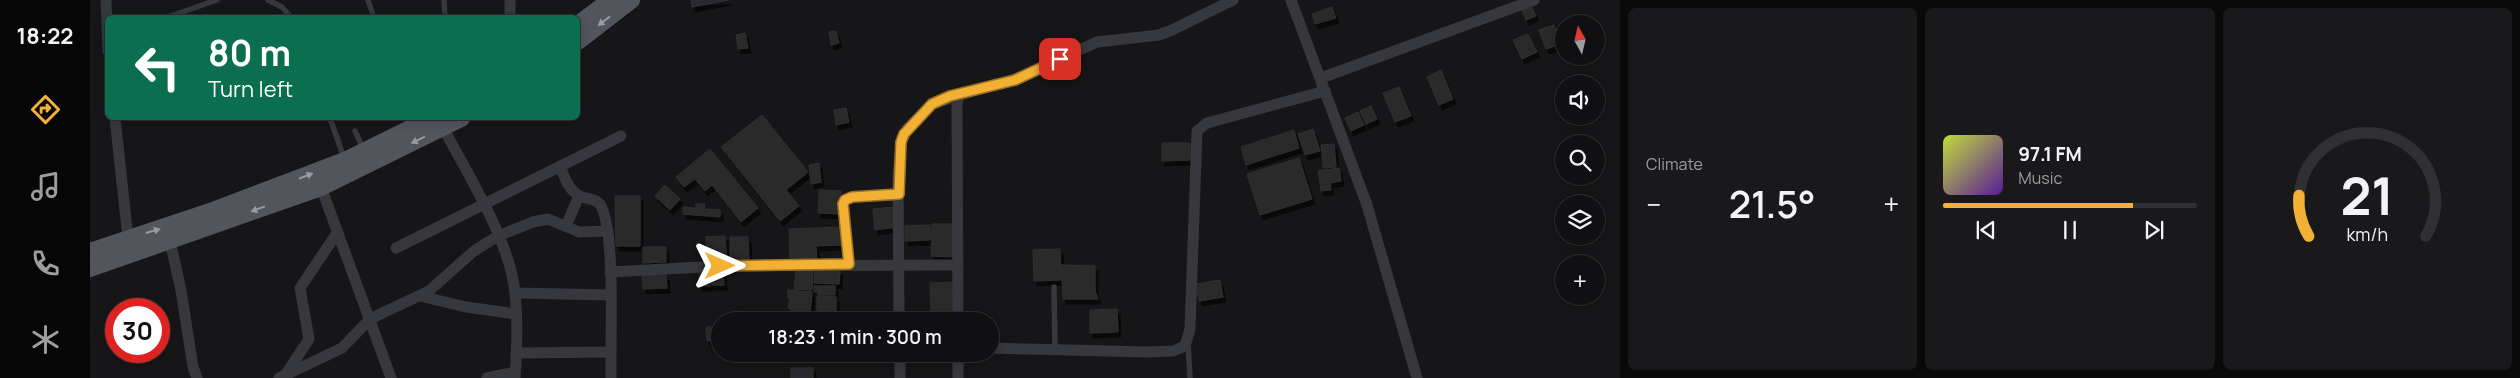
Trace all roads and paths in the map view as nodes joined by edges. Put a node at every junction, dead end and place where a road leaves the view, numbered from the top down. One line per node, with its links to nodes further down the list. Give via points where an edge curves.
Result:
1 (106, 0): 12 (street)
2 (217, 0): 13 (lane)
3 (268, 0): 14 (lane)
4 (368, 0): 15 (lane)
5 (444, 0): 16 (lane)
6 (510, 0): 17 (street)
7 (611, 0): 18 (main road)
8 (631, 0): 19 (main road, one-way to 19)
9 (1233, 0): 22 (street, via 1159,35 1097,42 1015,80)
10 (1291, 0): 20 (street)
11 (1534, 0): 20 (street)
12 (106, 15)
13 (174, 15)
14 (289, 15)
15 (373, 15)
16 (445, 15)
17 (510, 15)
18 (580, 23)
19 (580, 39)
20 (1320, 78): 21 (street)
21 (1325, 91): 56 (street, via 1215,121 1196,131); 72 (street, via 1367,204)
22 (960, 95): 32 (street, via 932,104 904,134); 44 (street, via 957,102)
23 (115, 120): 39 (street)
24 (331, 120): 29 (lane)
25 (438, 121): 28 (main road); 31 (main road, one-way to 31); 34 (street)
26 (355, 131): 28 (lane)
27 (621, 136): 30 (street)
28 (365, 152): 29 (main road)
29 (346, 161): 39 (main road, one-way to 29, via 213,211)
30 (560, 166): 33 (street, via 572,191); 34 (street)
31 (321, 187): 37 (street); 40 (main road, one-way to 40)
32 (899, 194): 43 (street, via 845,200); 45 (street)
33 (579, 196): 35 (street); 36 (street, via 596,201)
34 (482, 205): 38 (street); 41 (street)
35 (566, 226): 36 (street, via 586,234); 38 (street, via 556,221 541,220)
36 (608, 231): 47 (street)
37 (337, 233): 55 (street); 64 (street, via 300,288 309,339)
38 (498, 236): 49 (street); 51 (street, via 474,251 439,284)
39 (128, 238): 42 (main road)
40 (170, 241): 46 (main road); 65 (street)
41 (396, 248)
42 (90, 252)
43 (849, 264): 45 (street); 47 (street)
44 (958, 265): 45 (street); 53 (street)
45 (899, 266): 52 (street)
46 (90, 268)
47 (610, 272): 50 (street)
48 (1054, 288): 58 (lane)
49 (515, 293): 50 (street); 54 (street)
50 (610, 295): 59 (street)
51 (420, 296): 54 (street); 55 (street)
52 (900, 312)
53 (958, 312)
54 (516, 314): 60 (street)
55 (370, 319): 64 (street, via 342,348); 66 (street)
56 (1188, 340): 58 (street, via 1173,351); 71 (lane)
57 (999, 348): 58 (street)
58 (1055, 350)
59 (611, 352): 60 (street); 68 (street)
60 (516, 353): 63 (street)
61 (900, 362): 69 (street)
62 (958, 362): 70 (street)
63 (515, 375): 67 (street)
64 (282, 377)
65 (196, 378)
66 (391, 378)
67 (487, 378)
68 (611, 378)
69 (900, 378)
70 (958, 378)
71 (1190, 378)
72 (1417, 378)

